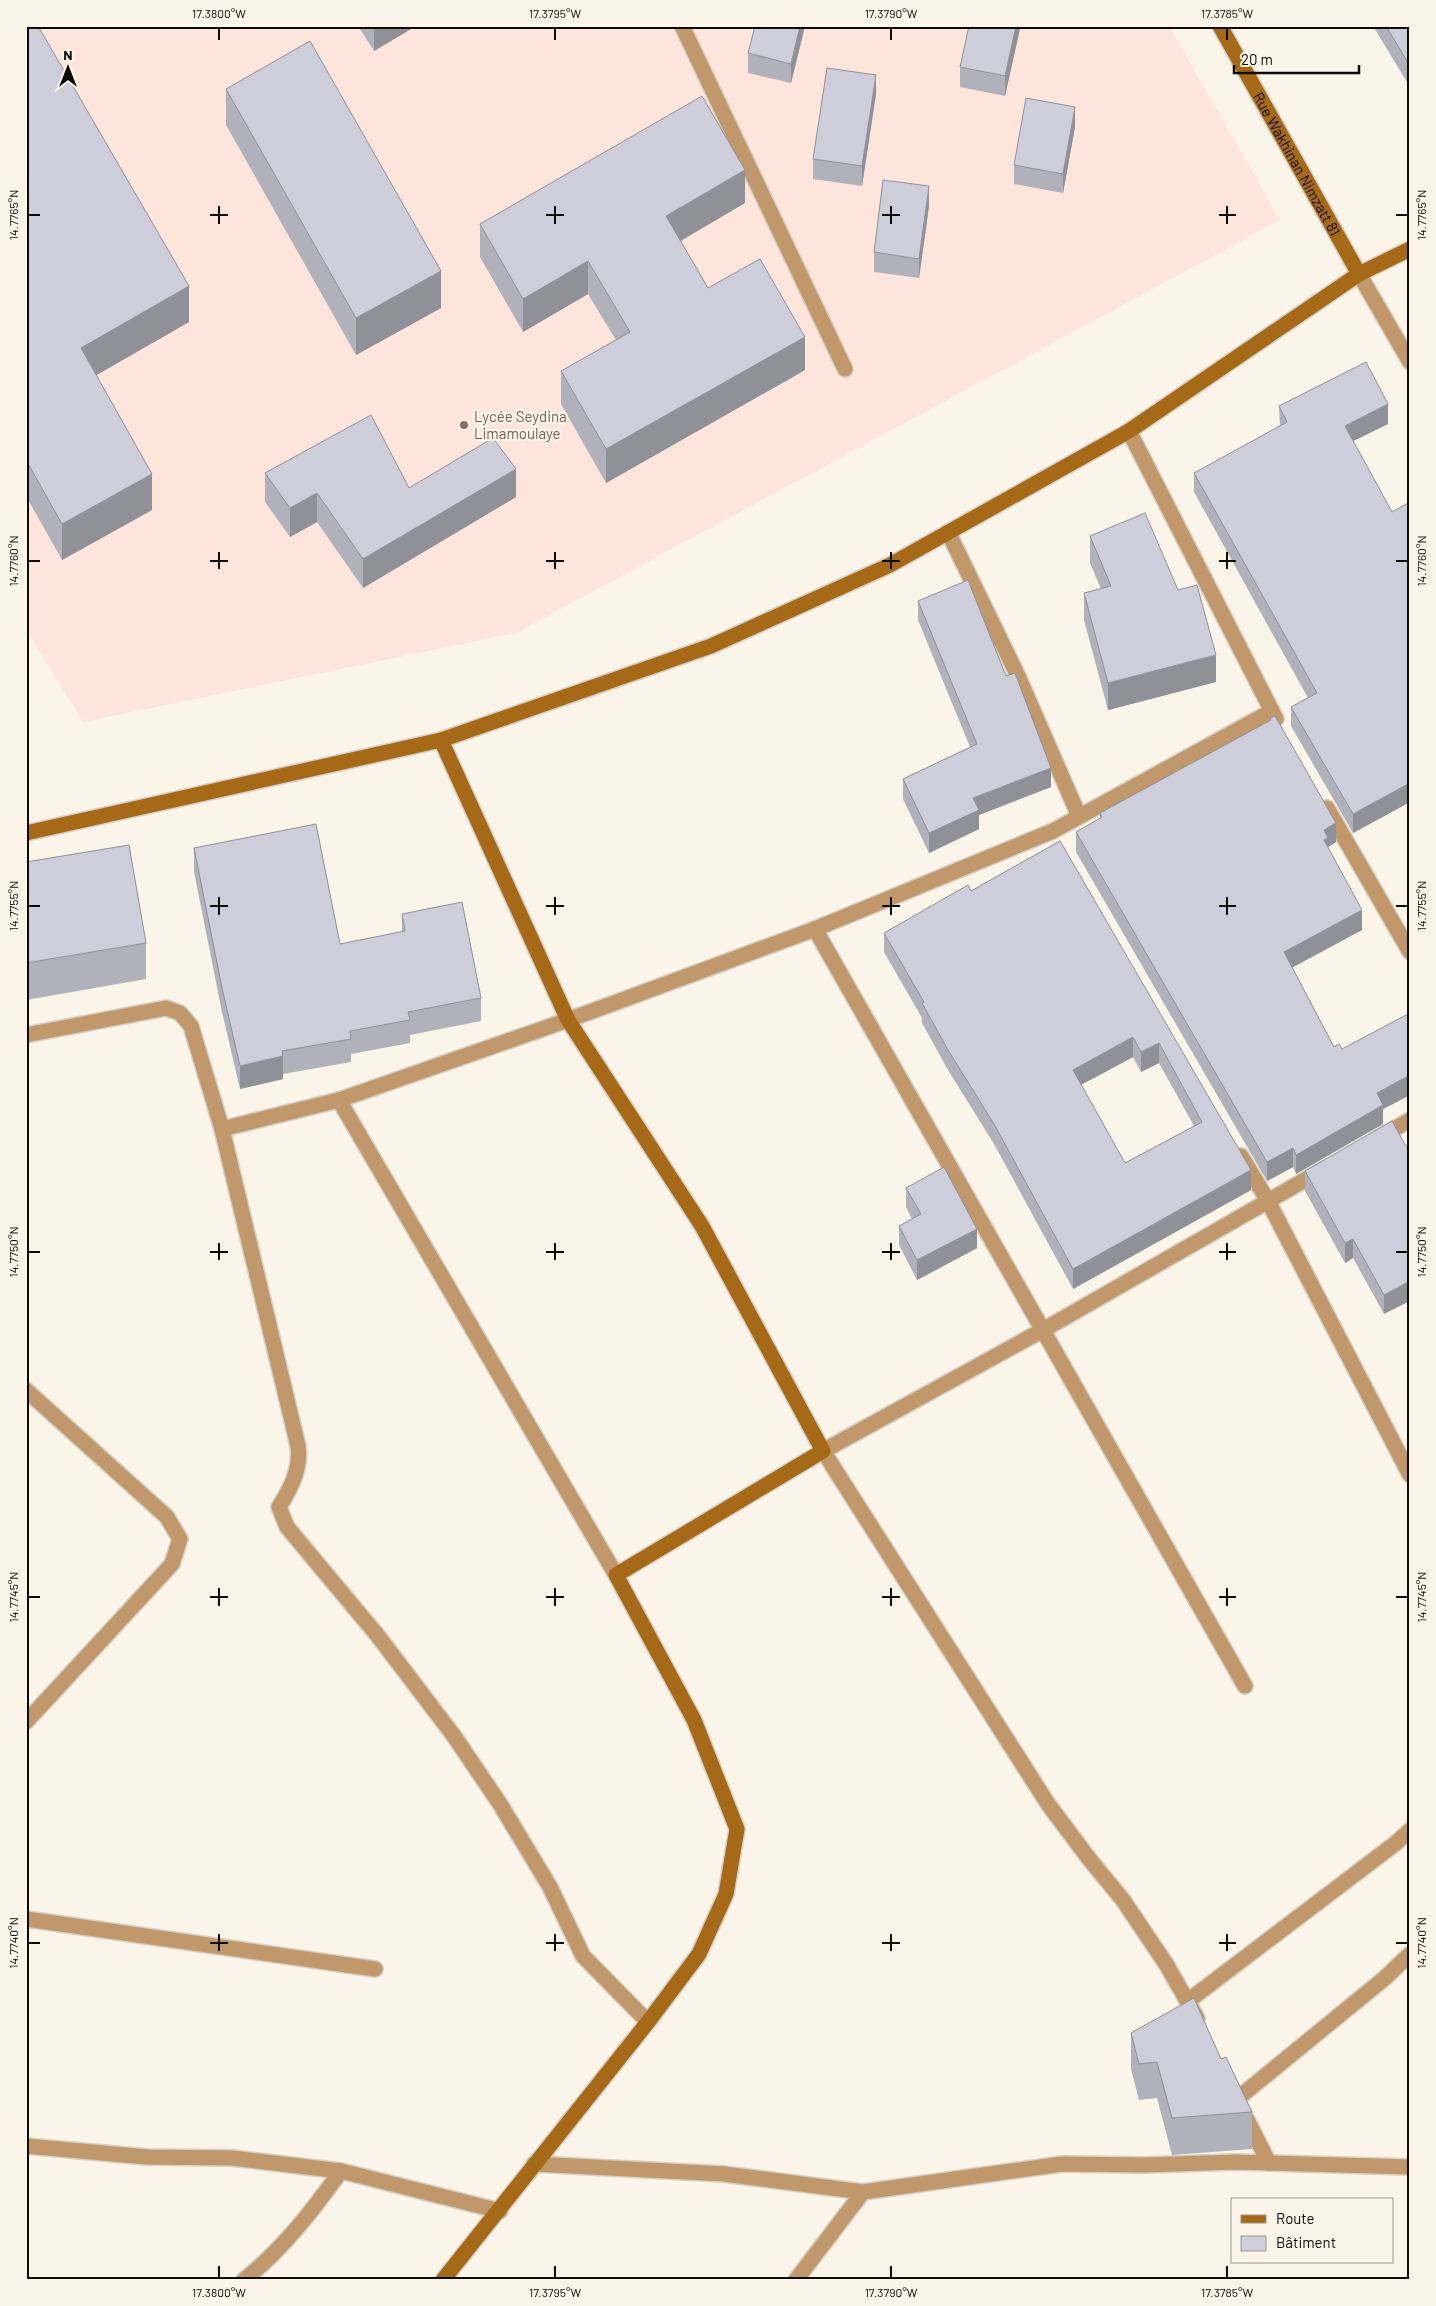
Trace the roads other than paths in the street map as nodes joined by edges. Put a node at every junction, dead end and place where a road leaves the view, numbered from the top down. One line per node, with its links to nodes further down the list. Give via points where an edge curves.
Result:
1 (682, 26): 6 (street)
2 (1220, 26): 4 (street, Rue Wakhinan Nimzatt 81)
3 (1410, 250): 4 (street)
4 (1359, 274): 5 (street); 7 (street)
5 (1410, 362)
6 (845, 369)
7 (1128, 431): 8 (street); 9 (street)
8 (948, 532): 11 (street, via 890,565 711,646); 13 (street, via 1018,676)
9 (1272, 711): 10 (street); 13 (street)
10 (1282, 728)
11 (441, 740): 15 (street); 19 (street)
12 (1321, 797): 18 (street)
13 (1079, 816): 14 (street)
14 (1053, 831): 16 (street); 17 (street)
15 (26, 833)
16 (1063, 848)
17 (815, 929): 19 (street); 28 (street)
18 (1410, 952)
19 (568, 1020): 21 (street); 30 (street, via 702,1226)
20 (26, 1035): 23 (street, via 166,1008 180,1013 191,1026)
21 (338, 1100): 23 (street); 32 (street)
22 (1410, 1120): 25 (street)
23 (222, 1129): 40 (street, via 300,1459 292,1486 279,1507 284,1522 378,1636 464,1751 550,1887 583,1956)
24 (1233, 1141): 27 (street)
25 (1368, 1144)
26 (1334, 1163): 27 (street)
27 (1268, 1201): 28 (street); 31 (street)
28 (1043, 1330): 30 (street); 33 (street)
29 (26, 1390): 34 (street, via 167,1517 180,1539 172,1564)
30 (823, 1451): 32 (street); 39 (street, via 1048,1804 1123,1900)
31 (1410, 1475)
32 (616, 1575): 40 (street, via 694,1720 736,1829 726,1894 699,1954)
33 (1246, 1686)
34 (26, 1722)
35 (1410, 1830): 39 (street)
36 (26, 1919): 38 (street)
37 (1410, 1954): 43 (street)
38 (375, 1969)
39 (1188, 2001): 41 (street)
40 (648, 2022): 46 (street)
41 (1206, 2033)
42 (1229, 2083): 43 (street)
43 (1237, 2099): 45 (street)
44 (26, 2146): 48 (street, via 147,2157 232,2158)
45 (1269, 2163): 47 (street); 49 (street, via 1062,2164)
46 (534, 2164): 49 (street, via 724,2174); 50 (street)
47 (1410, 2167)
48 (341, 2171): 50 (street); 51 (street, via 305,2220 269,2260)
49 (863, 2192): 53 (street)
50 (500, 2211): 52 (street)
51 (244, 2280)
52 (443, 2280)
53 (796, 2280)

